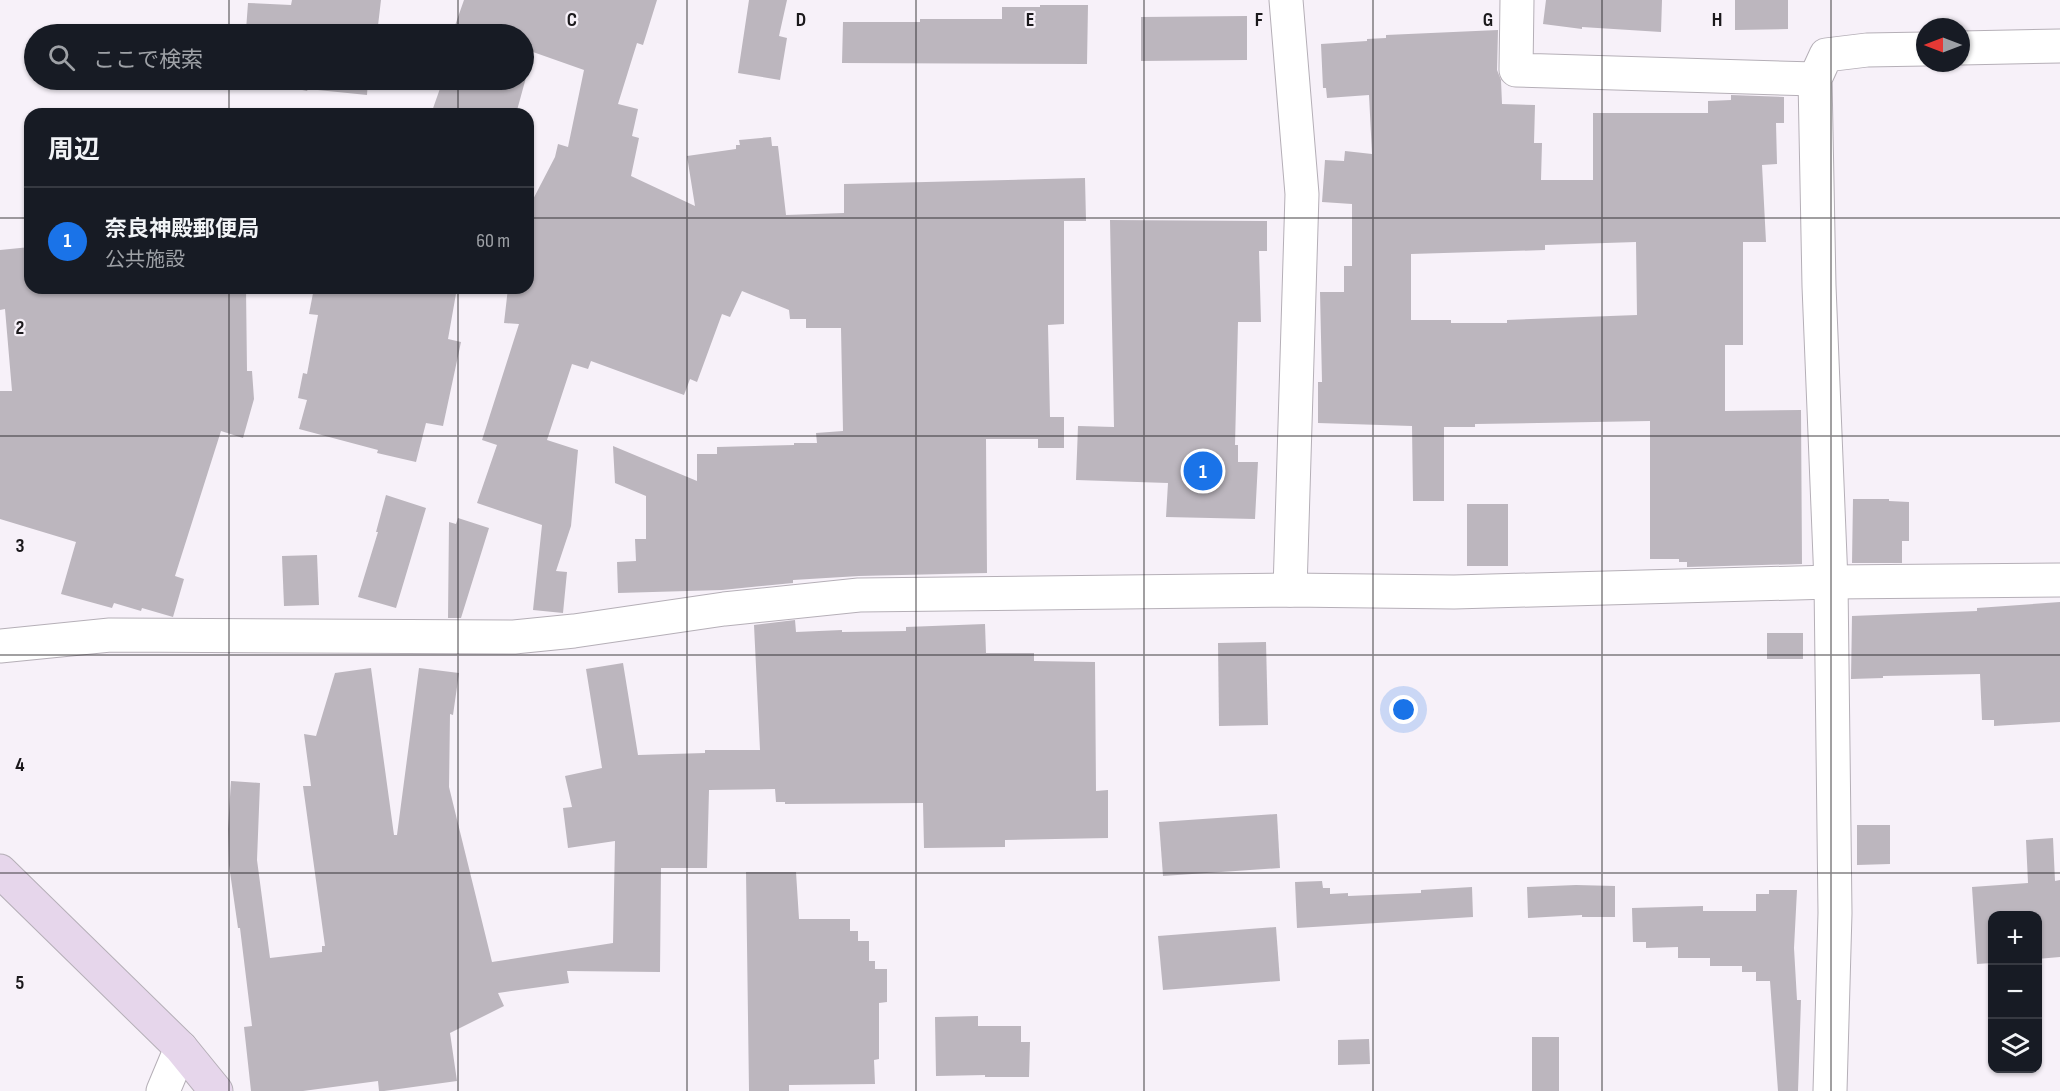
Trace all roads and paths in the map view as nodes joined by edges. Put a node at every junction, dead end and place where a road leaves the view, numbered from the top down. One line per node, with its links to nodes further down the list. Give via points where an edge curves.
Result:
1 (1286, 0): 9 (street, via 1302,194)
2 (1517, 0): 6 (street, via 1516,70)
3 (2060, 46): 4 (street)
4 (1970, 48)
5 (1916, 49): 6 (street, via 1826,55)
6 (1815, 79): 8 (street, via 1818,286)
7 (2060, 579): 8 (street)
8 (1831, 582): 9 (street, via 1454,592); 15 (street, via 1835,913)
9 (1290, 590): 10 (street, via 859,595 514,637 110,635)
10 (0, 646)
11 (0, 871): 12 (street)
12 (181, 1048): 13 (street); 14 (street)
13 (163, 1091)
14 (216, 1091)
15 (1830, 1091)

